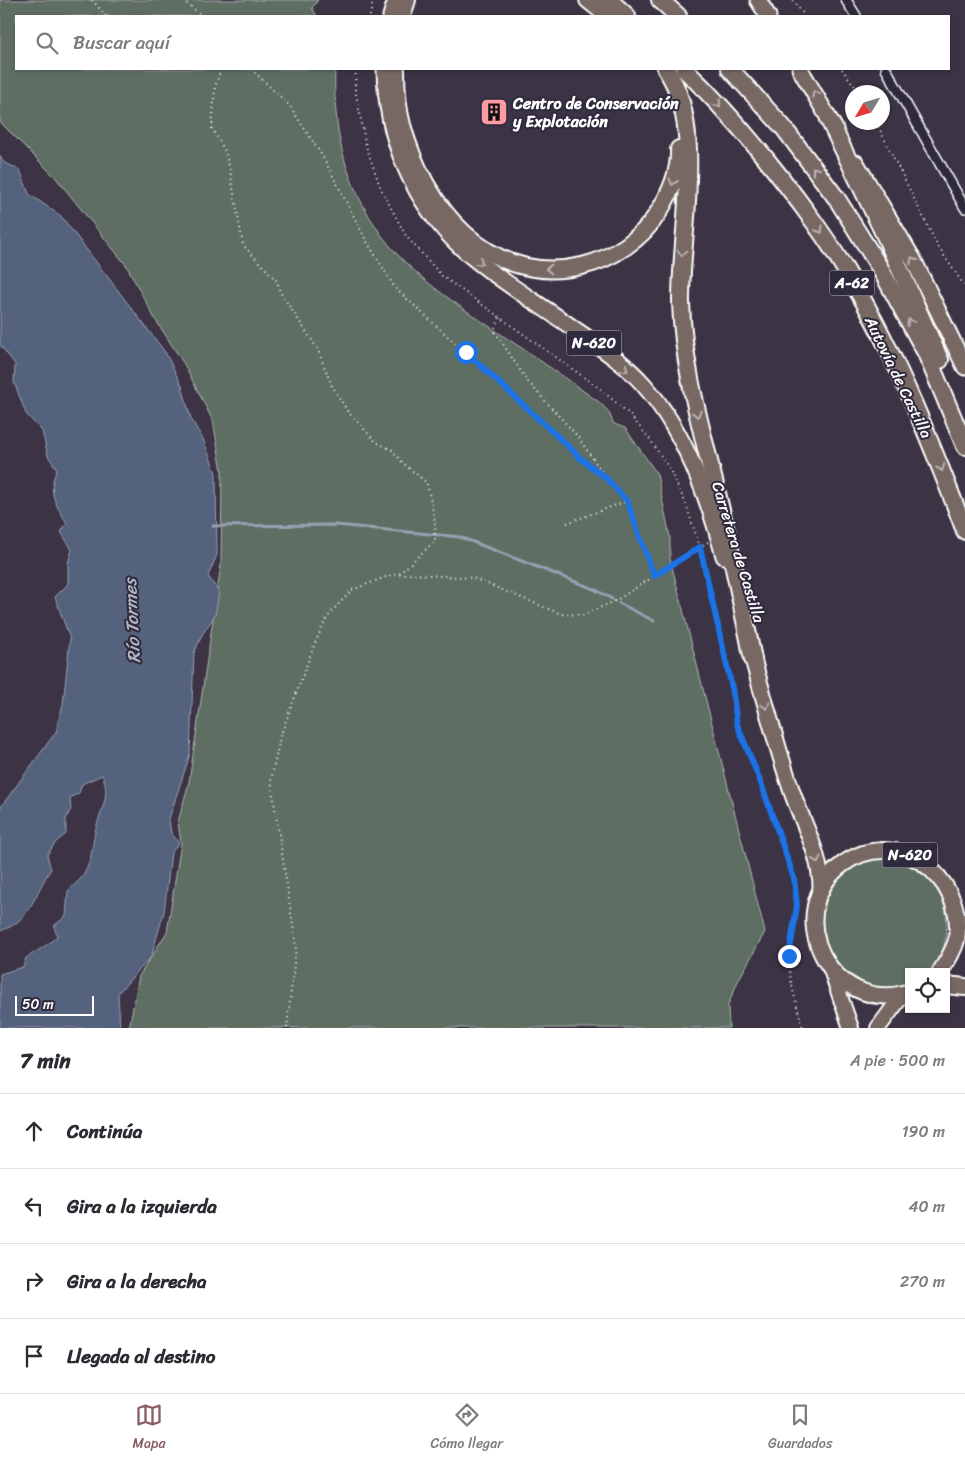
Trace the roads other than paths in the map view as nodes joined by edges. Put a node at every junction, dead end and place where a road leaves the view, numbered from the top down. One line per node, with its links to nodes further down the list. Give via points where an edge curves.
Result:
1 (396, 0): 9 (highway)
2 (407, 0): 10 (highway)
3 (588, 0): 11 (highway)
4 (597, 0): 12 (highway)
5 (609, 0): 13 (highway)
6 (660, 0): 14 (highway)
7 (758, 0): 15 (highway)
8 (846, 0): 16 (street)
9 (391, 15)
10 (402, 15)
11 (607, 15)
12 (616, 15)
13 (627, 15)
14 (677, 15)
15 (767, 15)
16 (855, 15)
17 (385, 70): 31 (highway, Carretera de Castilla / N-620, one-way to 31, via 388,107 398,151 420,196 438,221 466,251 599,346 642,383 659,404 682,444 719,536)
18 (396, 70): 19 (highway, one-way to 18, via 675,100 679,126 680,157 665,201 650,225 607,257 590,264 558,269 525,266 494,255 458,230 444,213 417,169 408,146 398,106)
19 (659, 70)
20 (667, 70): 31 (highway, one-way to 31, via 680,96 686,120 688,161 681,264 686,355)
21 (685, 70): 30 (highway, Autovía de Castilla / A-62, one-way to 30, via 759,149 815,223 856,290 934,450)
22 (731, 70): 29 (highway, Autovía de Castilla / A-62, one-way to 22, via 926,353 880,268 837,199 795,143)
23 (801, 70): 25 (highway, one-way to 23)
24 (887, 70): 26 (street)
25 (829, 120): 27 (highway, one-way to 25, via 913,259); 28 (highway, via 924,322)
26 (965, 208)
27 (965, 367)
28 (965, 423)
29 (965, 446)
30 (965, 532)
31 (753, 659): 32 (highway, Carretera de Castilla / N-620, one-way to 32, via 792,792 816,857)
32 (821, 891): 33 (highway, N-620, via 830,876 844,863 878,850 897,851 922,861 943,878); 36 (highway, N-620, via 814,911 814,932 820,952)
33 (959, 898): 34 (highway, N-620)
34 (961, 938): 35 (highway, N-620)
35 (943, 968)
36 (831, 970): 39 (highway, N-620, via 864,992 884,995); 41 (main road)
37 (950, 985): 38 (highway)
38 (965, 987)
39 (905, 992)
40 (905, 993): 42 (main road)
41 (851, 1028)
42 (878, 1028)

